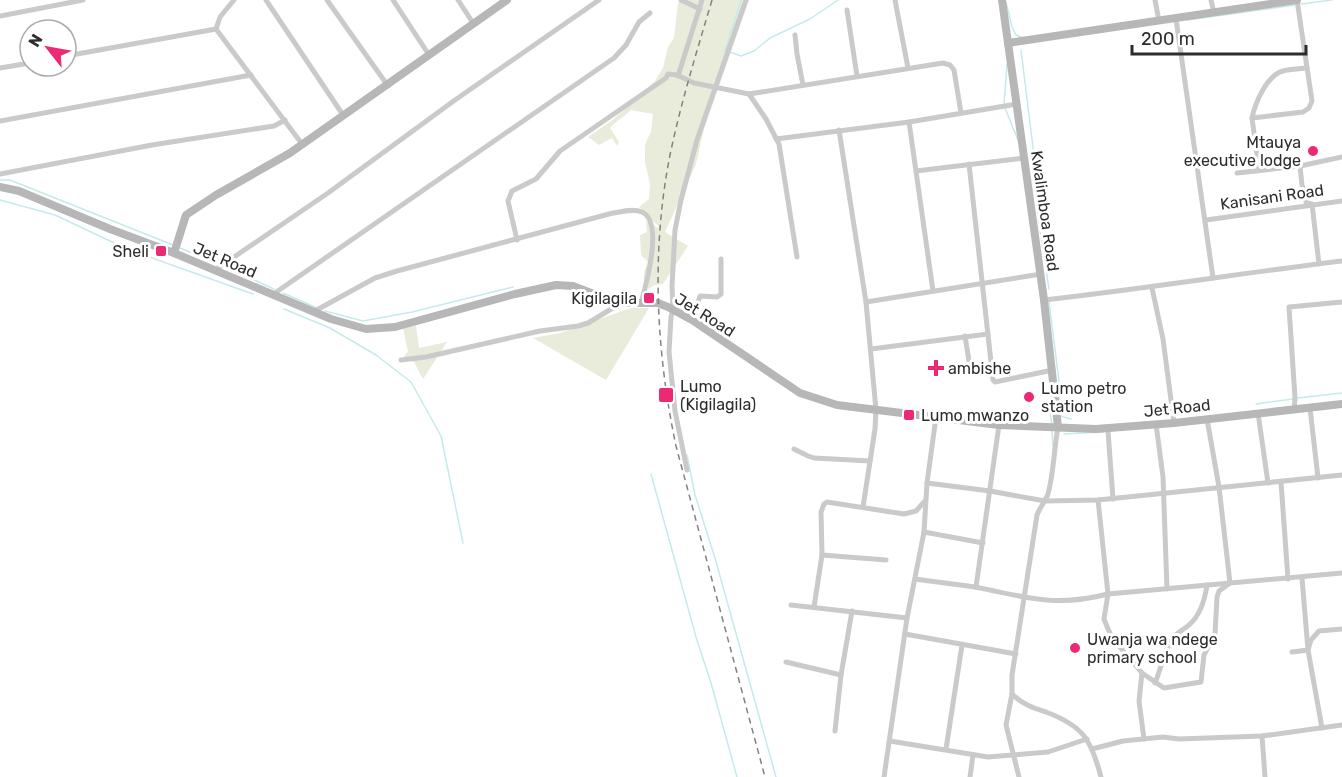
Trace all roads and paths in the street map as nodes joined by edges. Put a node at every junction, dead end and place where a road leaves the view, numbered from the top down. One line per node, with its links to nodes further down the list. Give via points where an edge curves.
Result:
1 (83, 0): 21 (street)
2 (234, 0): 25 (street, via 220,16)
3 (266, 0): 43 (street)
4 (327, 0): 38 (street)
5 (393, 0): 29 (street)
6 (458, 0): 24 (street)
7 (507, 0): 24 (main road)
8 (599, 0): 69 (street)
9 (681, 0): 17 (street)
10 (702, 0): 17 (street)
11 (746, 0): 39 (street)
12 (895, 0): 32 (street)
13 (1002, 0): 27 (main road, Kwalimboa Road)
14 (1155, 0): 23 (street)
15 (1211, 0): 20 (street)
16 (1297, 0): 20 (main road); 33 (street)
17 (700, 9): 35 (street)
18 (847, 10): 36 (street)
19 (650, 13): 75 (street, via 614,58)
20 (1214, 13): 22 (main road)
21 (0, 16)
22 (1176, 19): 23 (main road); 62 (street)
23 (1159, 21): 27 (main road)
24 (473, 23): 29 (main road)
25 (216, 29): 28 (street); 34 (street)
26 (795, 35): 37 (street)
27 (1008, 43): 41 (main road, Kwalimboa Road)
28 (78, 54)
29 (429, 55): 38 (main road)
30 (18, 65): 31 (street)
31 (0, 68)
32 (908, 68): 36 (street); 42 (street, via 951,65)
33 (1307, 68): 44 (street, via 1280,71 1269,80); 44 (street, via 1312,101 1309,108)
34 (251, 75): 45 (street); 46 (street)
35 (678, 76): 39 (street); 63 (street, via 668,74 560,151 536,179 512,191 508,201)
36 (857, 76): 37 (street)
37 (803, 85): 40 (street)
38 (388, 86): 43 (main road)
39 (716, 88): 40 (street); 81 (street, via 677,216)
40 (749, 94): 49 (street)
41 (1017, 104): 42 (street); 52 (main road, Kwalimboa Road)
42 (961, 112): 47 (street)
43 (343, 115): 50 (main road)
44 (1252, 118): 55 (street)
45 (285, 120): 50 (street); 58 (street, via 274,126)
46 (0, 121)
47 (909, 122): 48 (street); 56 (street)
48 (839, 130): 49 (street); 77 (street)
49 (776, 139): 65 (street)
50 (302, 144): 64 (main road, via 186,215)
51 (1342, 157): 54 (street)
52 (1024, 158): 53 (street); 70 (main road, Kwalimboa Road)
53 (969, 164): 56 (street); 72 (street)
54 (1300, 166): 55 (street); 61 (street, via 1306,202)
55 (1258, 170): 57 (street)
56 (916, 171): 74 (street)
57 (1237, 173)
58 (0, 174)
59 (0, 187): 64 (main road, Jet Road)
60 (1342, 201): 61 (street, Kanisani Road)
61 (1312, 204): 62 (street, Kanisani Road); 68 (street)
62 (1206, 220): 71 (street)
63 (517, 240): 80 (street, via 609,213 643,212 653,235); 82 (street, via 375,278)
64 (174, 253): 69 (main road, Jet Road)
65 (797, 257)
66 (721, 259): 83 (street, via 721,294 700,296)
67 (1342, 261): 68 (street)
68 (1319, 264): 71 (street)
69 (214, 270): 75 (main road, Jet Road)
70 (1041, 274): 72 (street); 76 (main road, Kwalimboa Road)
71 (1213, 278): 73 (street)
72 (983, 283): 74 (street); 84 (street)
73 (1152, 288): 76 (street); 97 (street)
74 (933, 291): 77 (street)
75 (272, 295): 82 (main road, Jet Road)
76 (1044, 300): 89 (main road, Kwalimboa Road)
77 (866, 302): 86 (street)
78 (1342, 302): 93 (street, via 1288,307)
79 (621, 303): 80 (main road, Jet Road); 82 (main road, Jet Road, via 582,288 556,285 381,329 355,327); 87 (street, via 578,326)
80 (641, 303): 81 (main road, Jet Road, via 658,303)
81 (673, 309): 83 (main road, Jet Road); 104 (street, via 669,352)
82 (313, 312)
83 (692, 320): 92 (main road, Jet Road, via 800,393 837,405)
84 (988, 334): 85 (street); 89 (street, via 994,382)
85 (965, 336): 86 (street); 88 (street)
86 (871, 349): 92 (street)
87 (401, 360)
88 (969, 361)
89 (1053, 370): 100 (main road, Kwalimboa Road)
90 (1342, 404): 91 (main road, Jet Road)
91 (1310, 408): 93 (main road, Jet Road); 106 (street)
92 (876, 410): 95 (main road, Jet Road); 103 (street)
93 (1294, 410): 94 (main road, Jet Road)
94 (1258, 413): 96 (main road, Jet Road); 109 (street)
95 (936, 417): 98 (main road, Jet Road); 108 (street)
96 (1207, 419): 97 (main road, Jet Road); 110 (street)
97 (1174, 423): 99 (main road, Jet Road)
98 (999, 424): 100 (main road, Jet Road); 111 (street)
99 (1156, 424): 101 (main road, Jet Road); 112 (street)
100 (1058, 427): 101 (main road, Jet Road); 116 (street)
101 (1106, 428): 113 (street)
102 (794, 449): 103 (street, via 814,458)
103 (870, 461): 117 (street)
104 (687, 470)
105 (1342, 475): 106 (street)
106 (1318, 478): 107 (street)
107 (1281, 482): 109 (street); 125 (street)
108 (927, 483): 111 (street); 114 (street)
109 (1268, 483): 110 (street)
110 (1219, 488): 112 (street); 126 (street)
111 (990, 490): 116 (street); 119 (street)
112 (1164, 493): 113 (street); 129 (street)
113 (1113, 499): 115 (street)
114 (926, 500): 117 (street, via 922,507 909,513); 118 (street)
115 (1098, 500): 116 (street); 130 (street)
116 (1045, 501): 131 (street, via 1037,515)
117 (863, 507): 120 (street, via 824,504)
118 (924, 532): 119 (street); 124 (street)
119 (983, 543): 128 (street)
120 (822, 555): 121 (street); 133 (street)
121 (886, 560)
122 (1342, 573): 123 (street)
123 (1302, 578): 125 (street); 139 (street)
124 (915, 579): 128 (street); 135 (street)
125 (1288, 579): 126 (street)
126 (1230, 583): 127 (street); 145 (street, via 1217,597 1215,634 1204,655 1201,682 1171,688)
127 (1207, 585): 129 (street); 145 (street, via 1197,615 1171,640)
128 (976, 587): 131 (street)
129 (1167, 589): 130 (street)
130 (1108, 594): 131 (street, via 1068,601); 143 (street, via 1104,619 1108,629)
131 (1024, 598): 141 (street)
132 (791, 605): 133 (street)
133 (814, 607): 134 (street)
134 (852, 611): 135 (street); 144 (street)
135 (907, 618): 137 (street)
136 (1342, 629): 139 (street, via 1315,633)
137 (905, 634): 138 (street); 153 (street)
138 (962, 645): 141 (street); 154 (street)
139 (1308, 650): 140 (street); 148 (street)
140 (1292, 652)
141 (1016, 654): 146 (street)
142 (786, 662): 144 (street)
143 (1142, 673): 145 (street); 152 (street, via 1139,701)
144 (840, 675): 149 (street)
145 (1155, 683)
146 (1012, 694): 151 (street, via 1020,702 1068,722); 156 (street, via 1006,724)
147 (1342, 725): 148 (street)
148 (1322, 728): 150 (street)
149 (835, 730)
150 (1262, 736): 152 (street); 162 (street)
151 (1087, 739): 155 (street); 156 (street, via 1048,752)
152 (1144, 739): 155 (street)
153 (890, 741): 154 (street); 158 (street)
154 (946, 749): 157 (street)
155 (1092, 749): 161 (street)
156 (1015, 754): 157 (street); 160 (street)
157 (973, 755): 159 (street)
158 (884, 777)
159 (970, 777)
160 (1019, 777)
161 (1101, 777)
162 (1265, 777)

